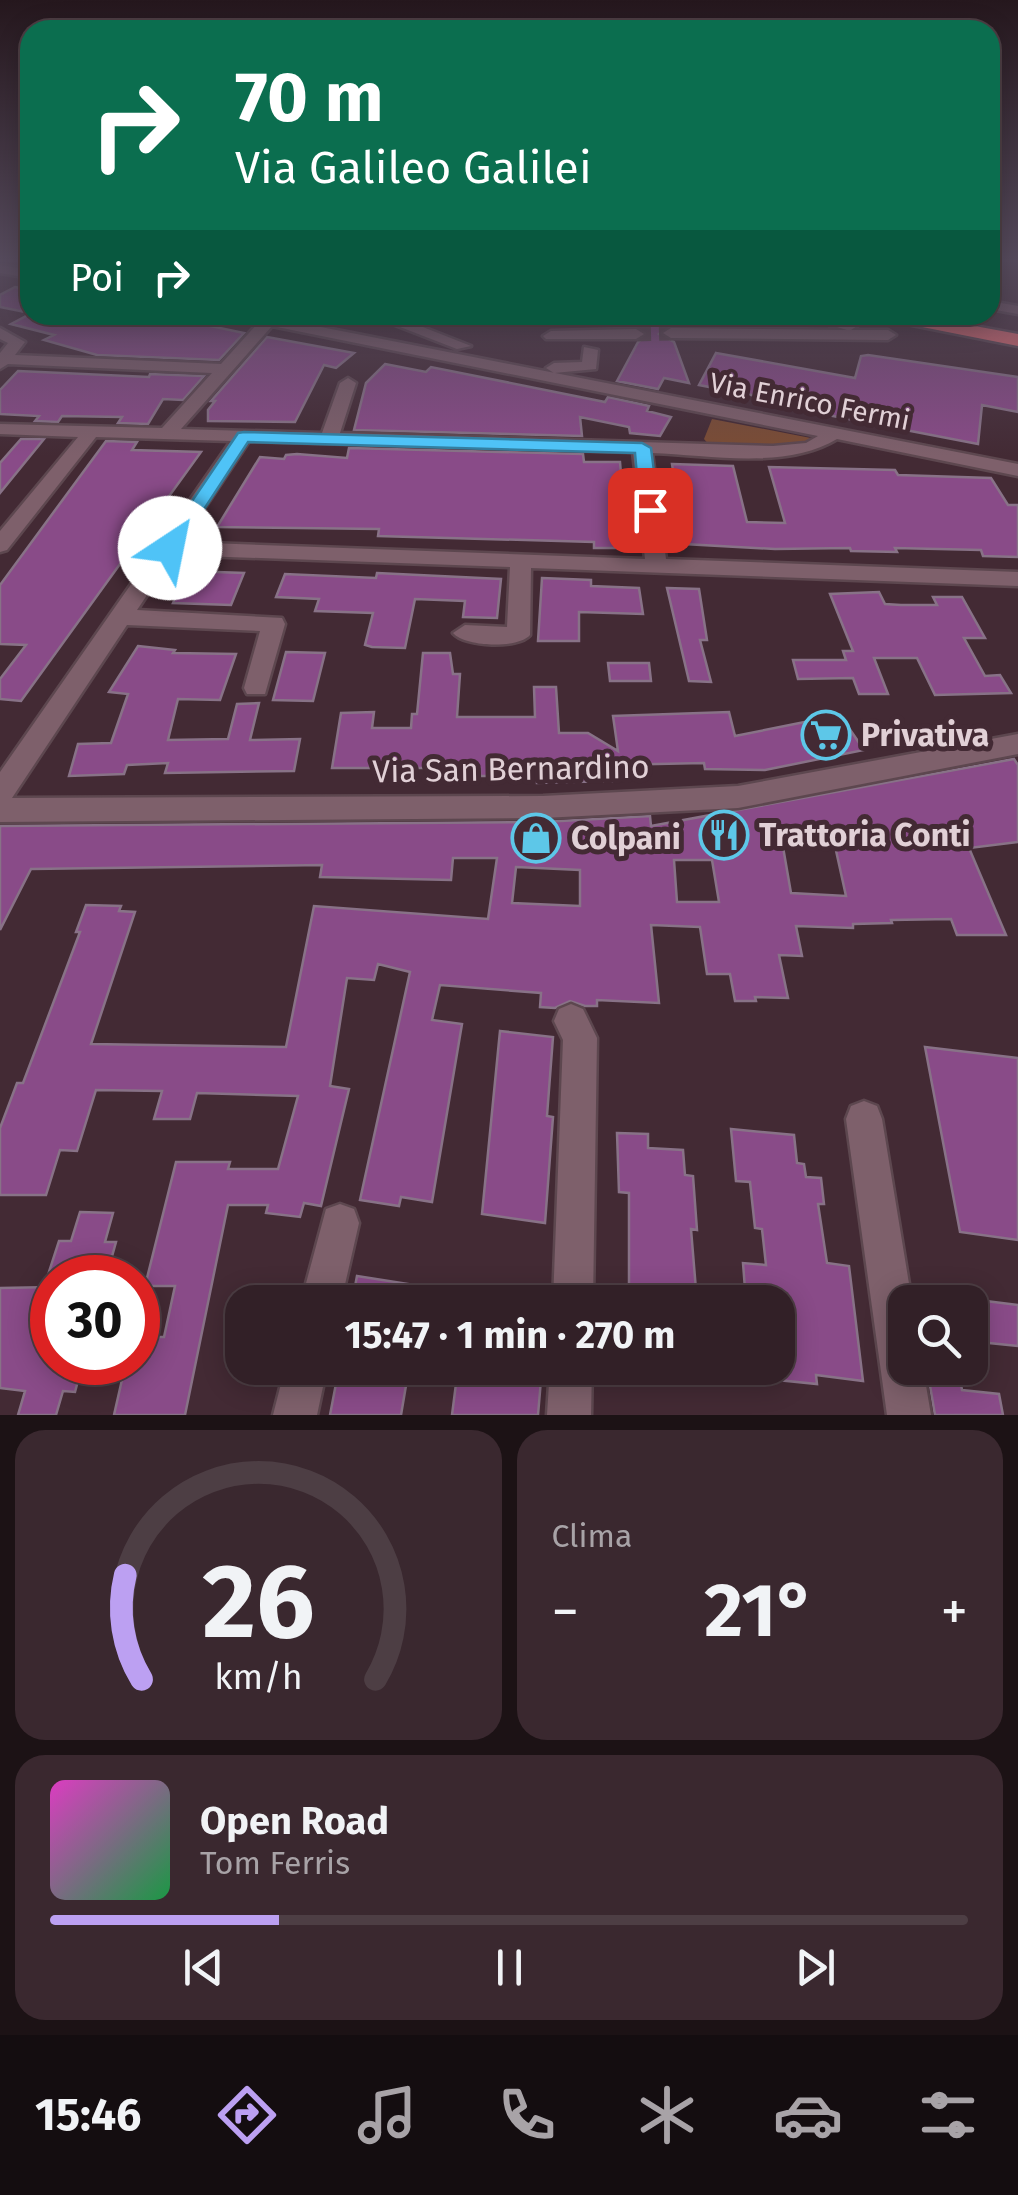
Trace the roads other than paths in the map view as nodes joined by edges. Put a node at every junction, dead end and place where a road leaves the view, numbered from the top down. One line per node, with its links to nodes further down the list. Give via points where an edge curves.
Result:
1 (264, 325): 12 (street)
2 (290, 325): 13 (street, Via Enrico Fermi)
3 (419, 325): 13 (street, via 458,345 549,362)
4 (887, 325): 6 (street); 8 (highway); 9 (highway)
5 (0, 333): 11 (street, via 17,342)
6 (671, 333)
7 (636, 334): 13 (street, via 558,336 563,355)
8 (1018, 340)
9 (1018, 348)
10 (590, 350): 13 (street, via 590,366)
11 (1, 361): 12 (street)
12 (222, 369): 19 (street)
13 (552, 372): 15 (street, Via Enrico Fermi)
14 (348, 383): 21 (street)
15 (707, 409): 18 (street, Via Enrico Fermi); 22 (street)
16 (0, 429): 17 (street)
17 (90, 433): 19 (street); 27 (street)
18 (834, 434): 25 (street, via 794,451); 26 (street, Via Enrico Fermi)
19 (166, 435): 20 (street)
20 (244, 437): 21 (street); 28 (street)
21 (328, 439): 23 (street)
22 (695, 439): 24 (street); 25 (street)
23 (642, 448): 24 (street); 30 (street)
24 (668, 449): 25 (street)
25 (717, 450)
26 (1018, 470)
27 (0, 545)
28 (170, 548): 29 (street); 32 (street)
29 (521, 561): 30 (street); 33 (street, via 518,635)
30 (656, 566): 31 (street)
31 (1018, 578)
32 (122, 617): 34 (street, via 274,624); 36 (street)
33 (465, 633)
34 (256, 688)
35 (1018, 744): 37 (street, Via San Bernardino, via 738,798 543,807)
36 (0, 794)
37 (0, 810)
38 (571, 1021): 42 (street, via 580,1038)
39 (864, 1119): 47 (street)
40 (340, 1223): 41 (street)
41 (326, 1285)
42 (573, 1285)
43 (302, 1385): 45 (street)
44 (570, 1385): 46 (street)
45 (296, 1415)
46 (569, 1415)
47 (908, 1415)

